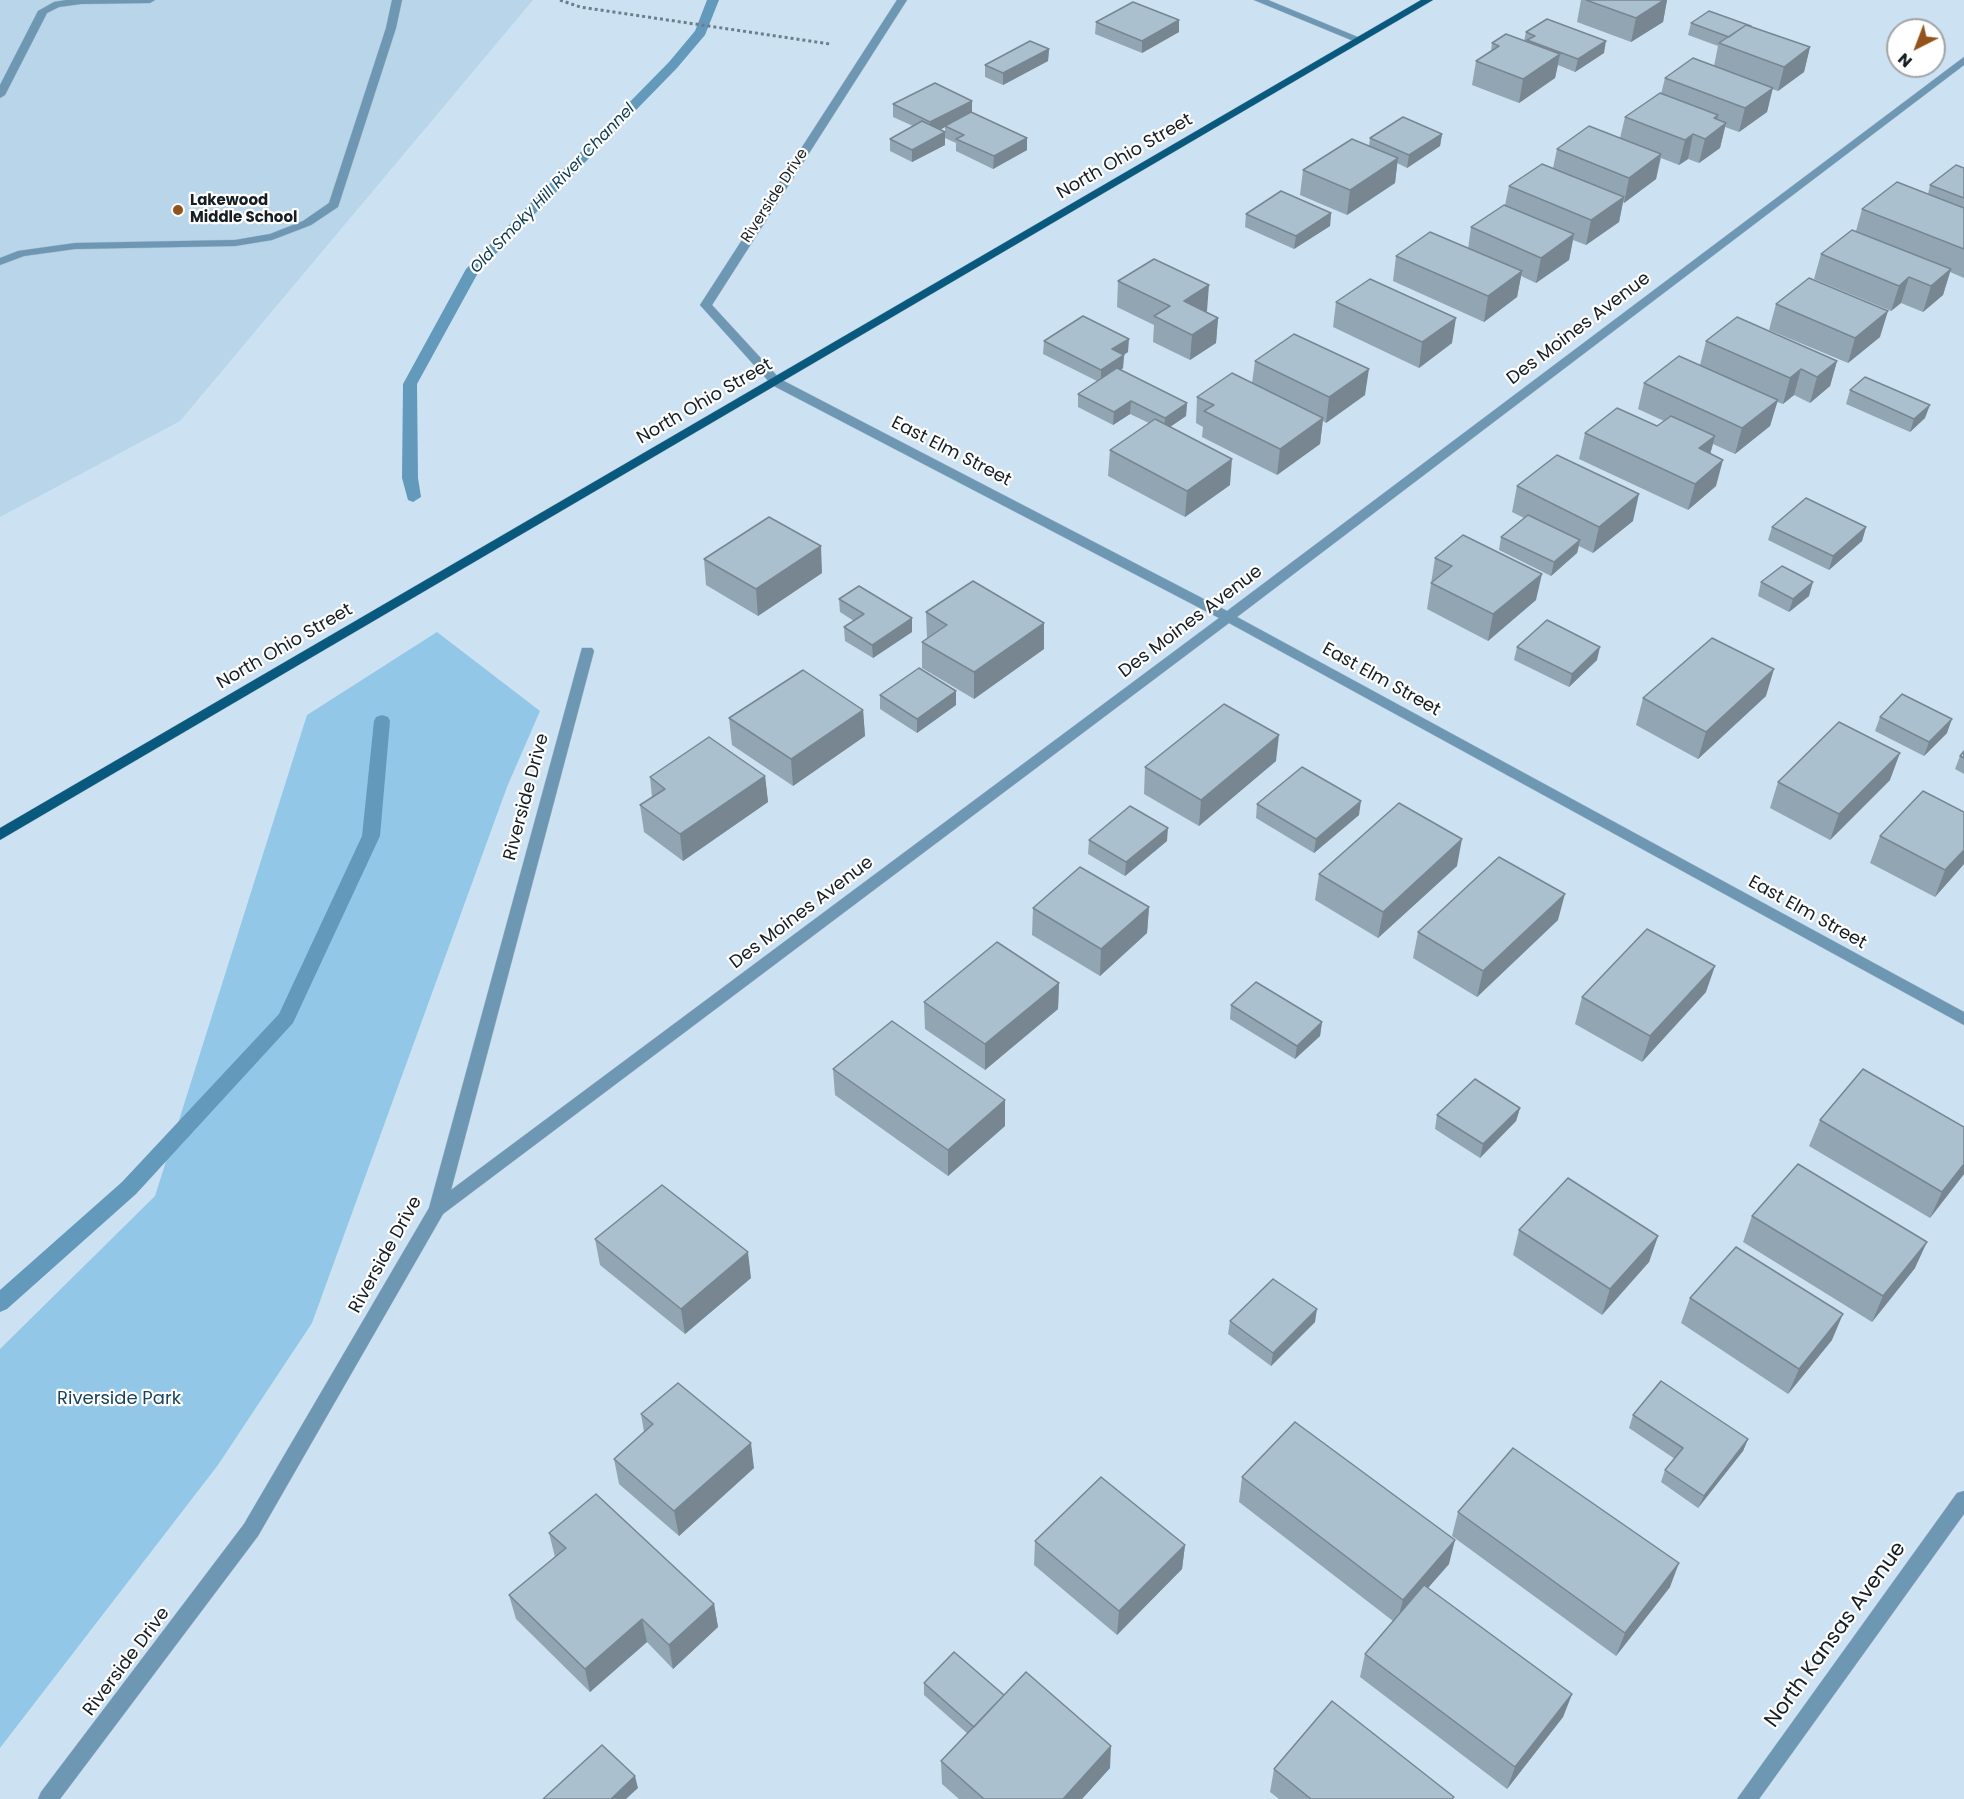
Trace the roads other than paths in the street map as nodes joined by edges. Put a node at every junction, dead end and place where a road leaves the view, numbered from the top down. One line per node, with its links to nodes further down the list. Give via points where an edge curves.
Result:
1 (150, 0): 8 (street, via 81,1 57,4 43,11)
2 (397, 0): 9 (street, via 334,205 307,223 272,237 235,243 75,246 22,253)
3 (902, 0): 10 (street, Riverside Drive, via 705,305)
4 (1259, 0): 6 (street)
5 (1428, 0): 6 (main road, North Ohio Street)
6 (1360, 40): 10 (main road, North Ohio Street)
7 (1964, 60): 11 (street, Des Moines Avenue)
8 (0, 95)
9 (0, 262)
10 (776, 382): 11 (street, East Elm Street); 13 (main road, North Ohio Street)
11 (1228, 616): 14 (street, East Elm Street); 15 (street, Des Moines Avenue)
12 (587, 651): 15 (street, Riverside Drive)
13 (1, 832)
14 (1964, 1019)
15 (437, 1209): 17 (street, Riverside Drive, via 251,1530)
16 (1964, 1499): 18 (street, North Kansas Avenue)
17 (48, 1799)
18 (1747, 1799)

